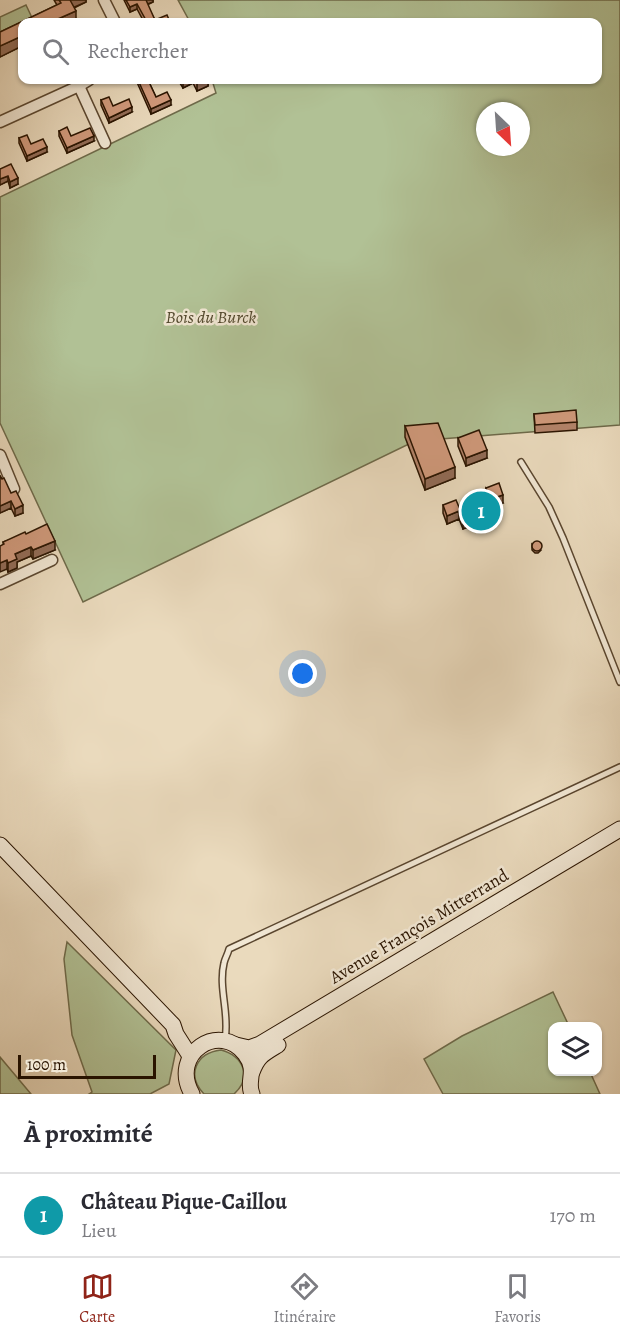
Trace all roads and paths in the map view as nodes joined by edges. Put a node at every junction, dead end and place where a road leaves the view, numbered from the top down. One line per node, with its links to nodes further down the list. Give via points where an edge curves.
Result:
1 (104, 0): 2 (street)
2 (113, 18)
3 (82, 84): 5 (street)
4 (84, 84): 6 (street)
5 (0, 122)
6 (105, 143)
7 (0, 455): 9 (street)
8 (521, 462): 12 (lane, via 564,538)
9 (14, 489)
10 (52, 560): 11 (street)
11 (0, 584)
12 (620, 682)
13 (620, 767): 18 (lane, via 229,950 223,983)
14 (620, 830): 18 (main road, Avenue François Mitterrand, via 257,1046)
15 (620, 840): 21 (main road, Avenue François Mitterrand, via 262,1054)
16 (0, 845): 17 (main road)
17 (173, 1025): 19 (main road); 20 (main road)
18 (230, 1043): 19 (main road, Avenue François Mitterrand); 21 (main road, via 244,1052)
19 (205, 1044): 20 (main road)
20 (190, 1056): 22 (main road)
21 (252, 1072): 23 (main road)
22 (185, 1075): 24 (main road); 25 (main road)
23 (249, 1092)
24 (176, 1094)
25 (192, 1094)

